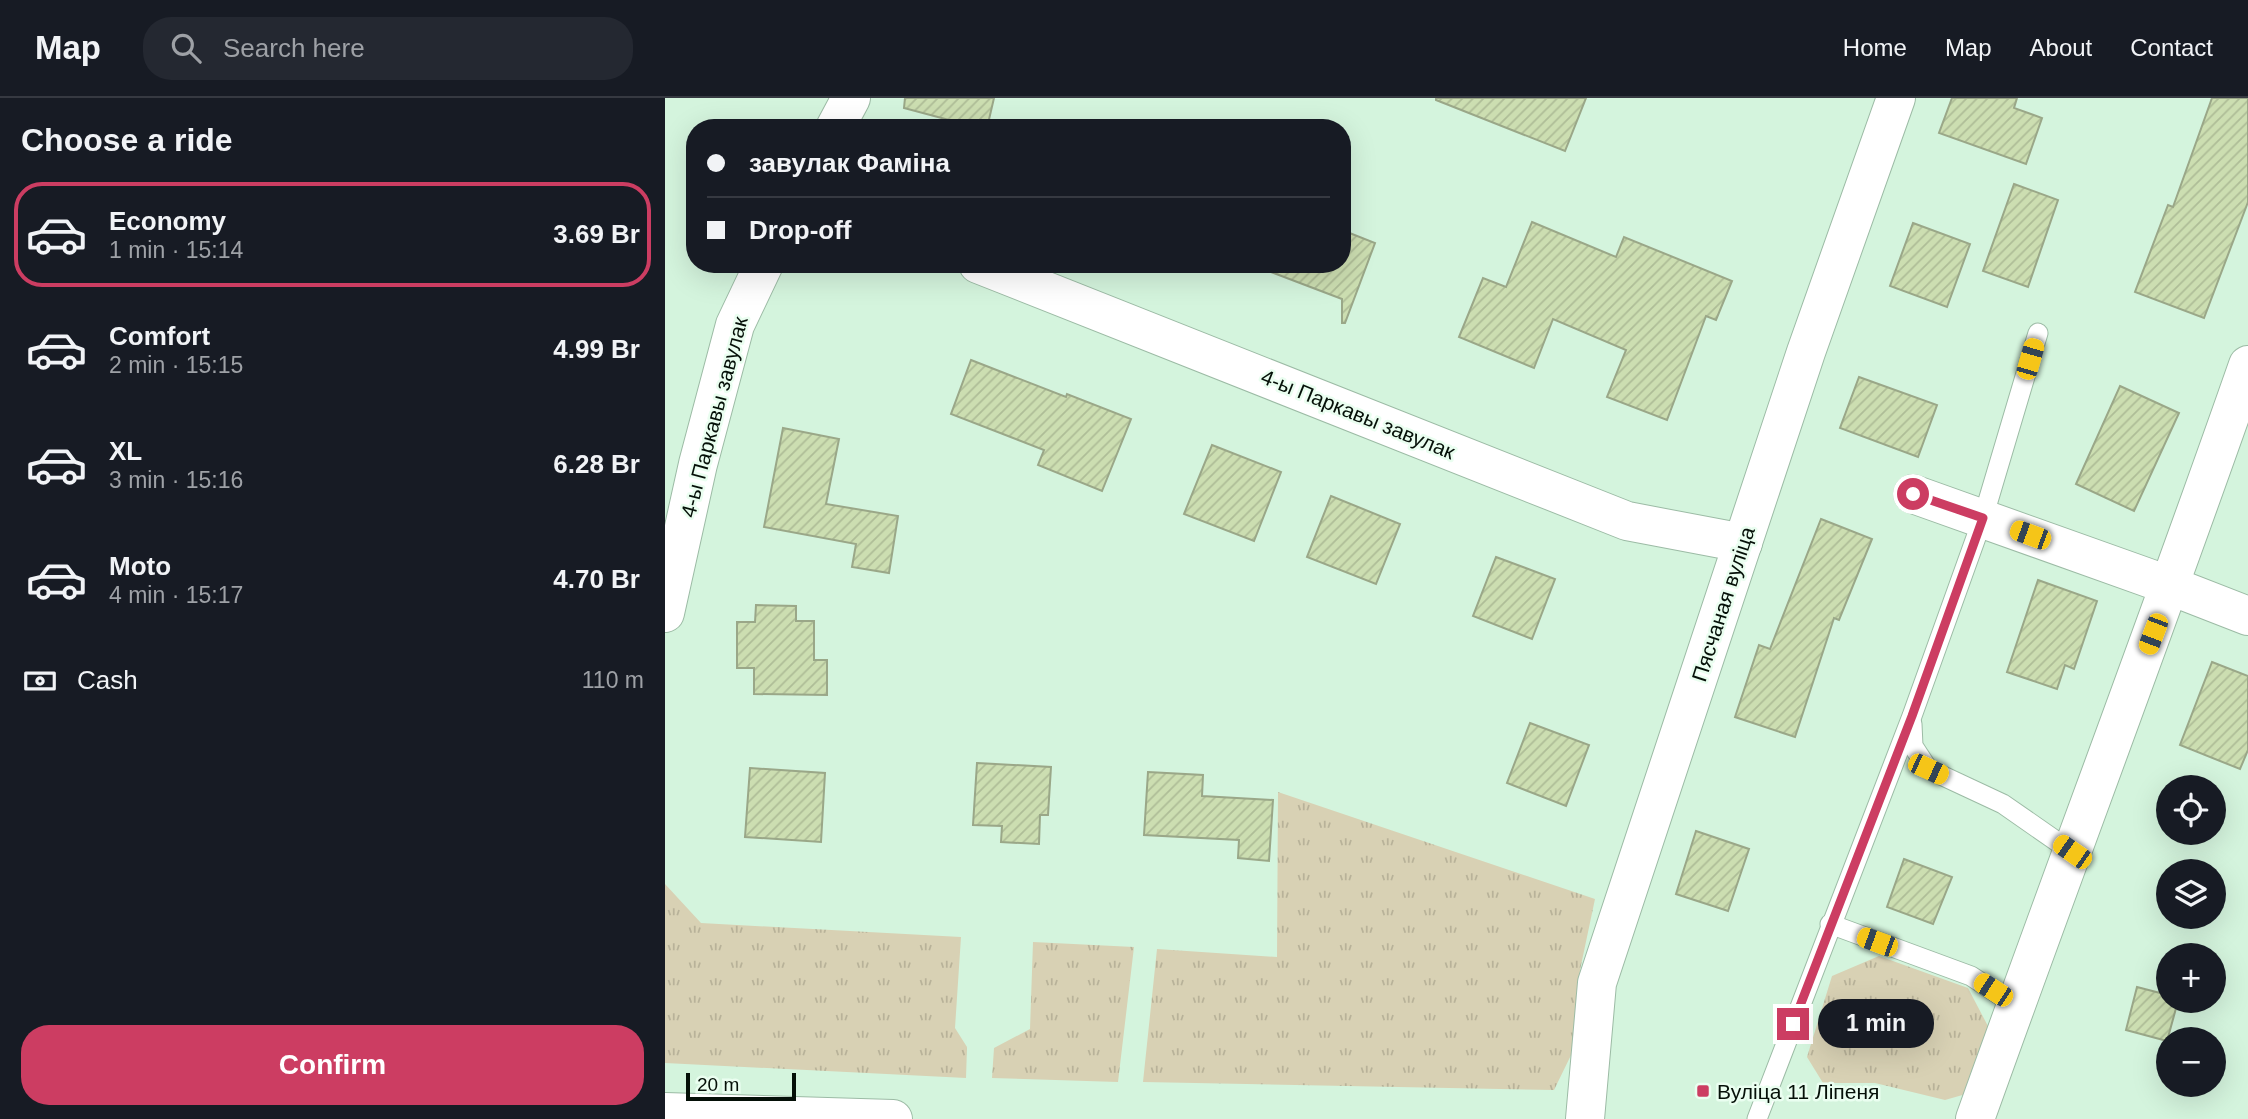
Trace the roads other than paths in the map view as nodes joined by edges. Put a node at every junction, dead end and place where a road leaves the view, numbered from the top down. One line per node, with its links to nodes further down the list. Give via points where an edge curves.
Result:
1 (851, 98): 3 (street)
2 (1896, 98): 10 (street, Пясчаная вуліца)
3 (840, 119)
4 (760, 273): 12 (street, 4-ы Паркавы завулак, via 735,325)
5 (1001, 273): 10 (street, 4-ы Паркавы завулак, via 1627,521)
6 (2038, 333): 9 (lane)
7 (2248, 365): 11 (street)
8 (1913, 494): 9 (street)
9 (1983, 518): 11 (street); 14 (lane)
10 (1743, 544): 20 (street, Пясчаная вуліца, via 1597,982)
11 (2171, 586): 13 (street); 15 (street)
12 (665, 613)
13 (2248, 616)
14 (1912, 716): 15 (lane, via 1913,746 1928,769 2003,804); 16 (lane)
15 (2072, 852): 17 (street)
16 (1830, 924): 17 (lane, via 1971,976); 21 (lane)
17 (2015, 1004): 22 (street)
18 (665, 1112): 19 (street)
19 (893, 1119)
20 (1585, 1119)
21 (1757, 1119)
22 (1975, 1119)

